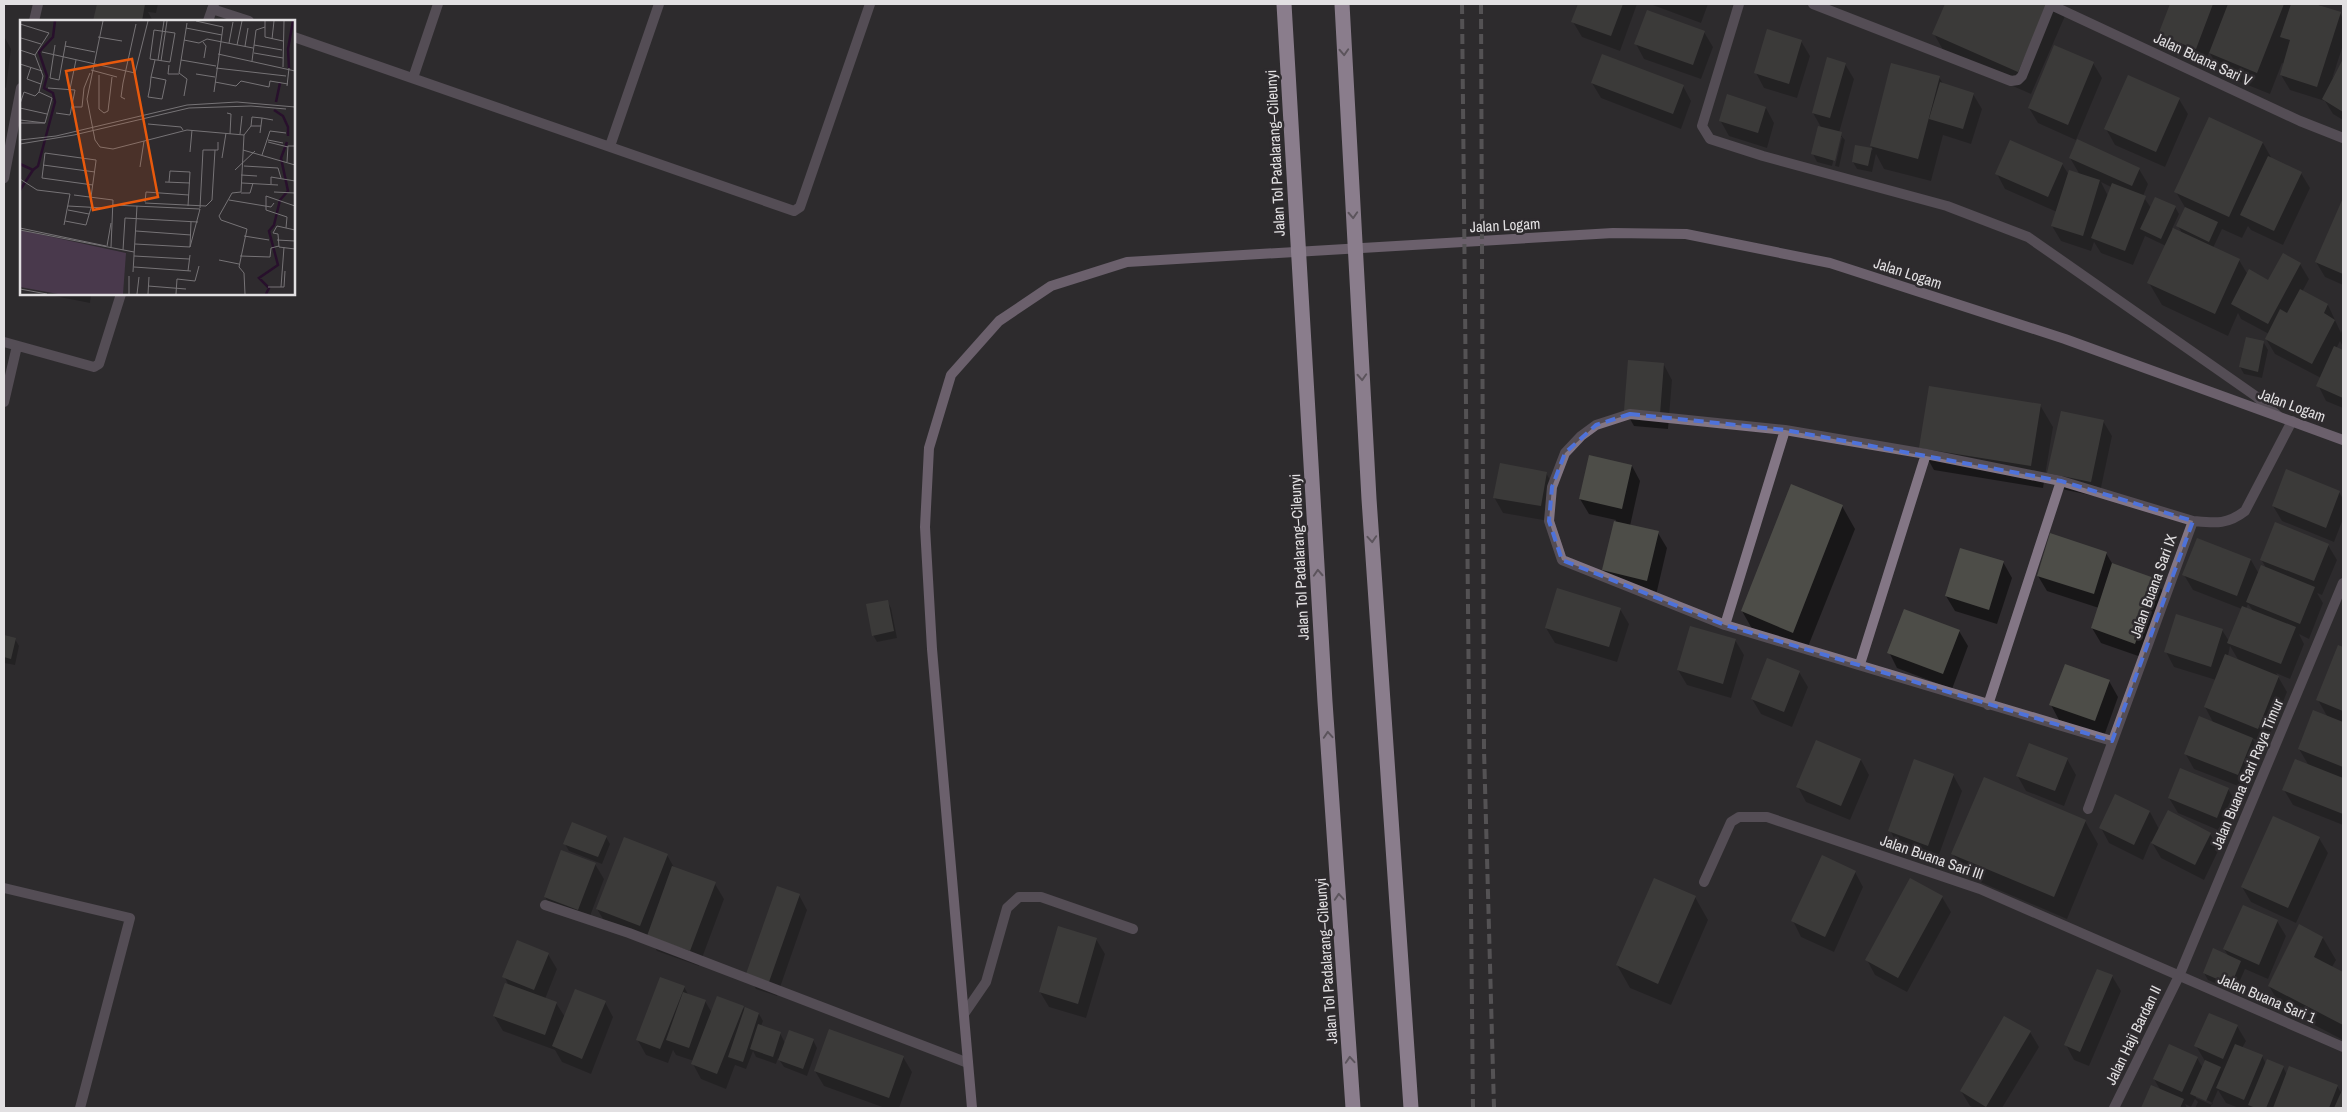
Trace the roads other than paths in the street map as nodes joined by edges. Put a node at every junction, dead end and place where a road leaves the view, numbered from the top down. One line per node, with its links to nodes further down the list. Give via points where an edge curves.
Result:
1 (38, 4): 12 (street)
2 (438, 4): 16 (street)
3 (659, 4): 19 (street)
4 (870, 4): 19 (street, via 797,210)
5 (1284, 4): 48 (highway, Jalan Tol Padalarang–Cileunyi, one-way to 5)
6 (1342, 4): 49 (highway, one-way to 49, via 1369,499)
7 (1739, 4): 25 (street, via 1702,126 1710,139 1947,206 2028,237 2257,397)
8 (1813, 4): 11 (street)
9 (2051, 4): 11 (street, via 2022,76 2011,81); 18 (street, Jalan Buana Sari V)
10 (213, 6): 13 (street); 14 (street)
11 (1829, 6)
12 (34, 20)
13 (208, 20)
14 (247, 20)
15 (295, 37): 16 (street)
16 (412, 78): 19 (street)
17 (20, 93): 20 (street)
18 (2343, 138)
19 (610, 146)
20 (4, 178)
21 (121, 295): 23 (street, via 99,364 94,367)
22 (4, 342): 23 (street)
23 (18, 346): 24 (street)
24 (4, 402)
25 (2278, 416): 26 (street, Jalan Logam); 43 (street, Jalan Logam, via 2065,339 1830,263 1686,234 1613,234 1127,262 1051,286 999,321 950,375 929,448 924,527)
26 (2292, 421): 28 (street, Jalan Logam); 31 (street, Jalan Buana Sari IX, via 2245,511 2233,521)
27 (1784, 430): 29 (street); 33 (street); 33 (street, via 1630,414 1596,426 1581,436 1565,453 1552,487 1549,521 1562,560)
28 (2343, 440)
29 (1926, 454): 30 (street); 34 (street)
30 (2061, 481): 31 (street); 35 (street)
31 (2193, 521): 36 (street, Jalan Buana Sari IX)
32 (2343, 583): 42 (street, Jalan Buana Sari Raya Timur)
33 (1725, 625): 34 (street)
34 (1860, 664): 35 (street)
35 (1988, 705): 36 (street)
36 (2112, 741): 37 (street, Jalan Buana Sari IX)
37 (2088, 809)
38 (1704, 882): 42 (street, Jalan Buana Sari III, via 1731,822 1739,817 1767,817 1980,889)
39 (4, 888): 46 (street, via 130,918)
40 (545, 904): 45 (street, via 630,933)
41 (1133, 928): 43 (street, via 1041,897 1019,897 1007,908 986,982)
42 (2179, 976): 44 (street, Jalan Buana Sari 1); 50 (street, Jalan Haji Bardan II)
43 (964, 1014): 45 (street, Jalan Logam)
44 (2343, 1047)
45 (968, 1062): 47 (street, Jalan Logam)
46 (80, 1108)
47 (972, 1108)
48 (1353, 1108)
49 (1411, 1108)
50 (2114, 1108)

